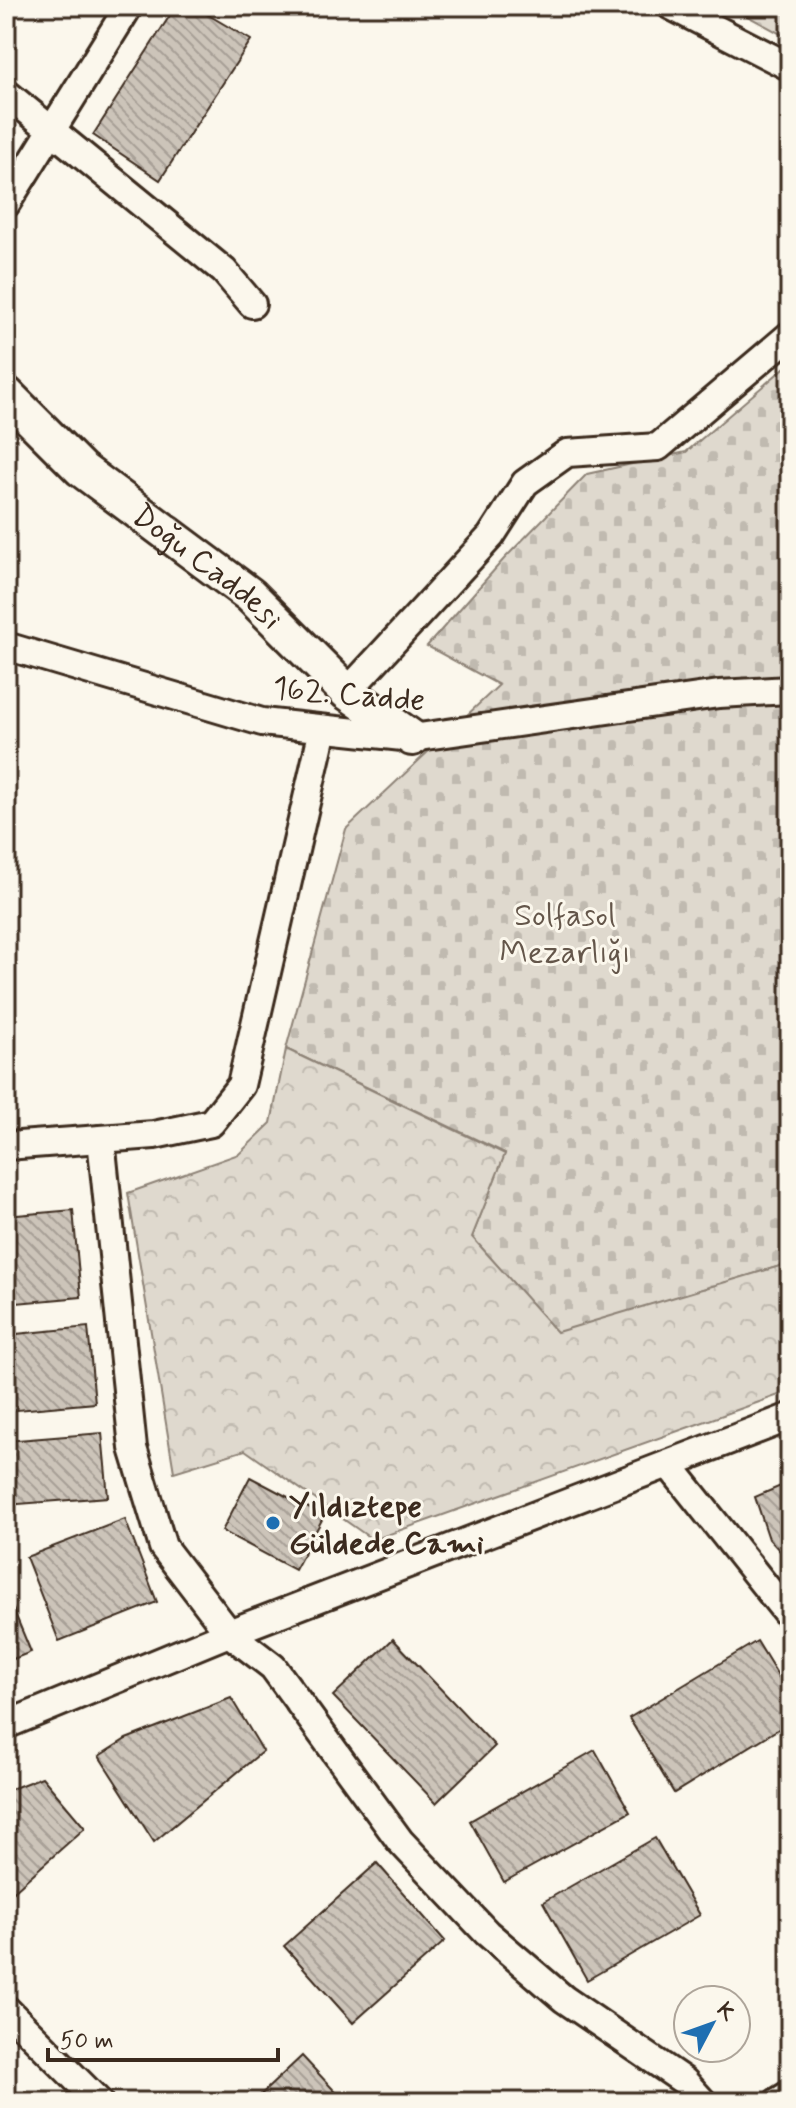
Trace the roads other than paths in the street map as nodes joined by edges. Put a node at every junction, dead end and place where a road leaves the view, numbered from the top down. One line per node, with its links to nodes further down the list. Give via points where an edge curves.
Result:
1 (129, 6): 5 (street)
2 (671, 6): 3 (street)
3 (790, 67)
4 (6, 93): 5 (street)
5 (53, 129): 6 (street); 7 (street, via 224,271)
6 (6, 204)
7 (252, 304)
8 (790, 335): 12 (street, via 658,447 567,453 525,483 491,536)
9 (6, 394): 12 (street, Doğu Caddesi, via 81,469 250,595)
10 (6, 646): 13 (street, 162. Cadde, via 262,722)
11 (790, 690): 14 (street, 162. Cadde, via 719,694)
12 (347, 692): 14 (street, Doğu Caddesi)
13 (323, 729): 14 (street, 162. Cadde); 15 (street, via 241,1085 211,1123)
14 (412, 738)
15 (101, 1139): 16 (street); 20 (street, via 133,1448 163,1547)
16 (6, 1146)
17 (790, 1417): 18 (street)
18 (669, 1465): 19 (street); 20 (street)
19 (790, 1617)
20 (229, 1633): 21 (street); 25 (street, via 273,1667 400,1841 487,1933 564,1999 684,2081)
21 (6, 1725)
22 (6, 2009): 24 (street)
23 (790, 2094): 26 (street)
24 (99, 2102)
25 (703, 2102)
26 (777, 2102)

